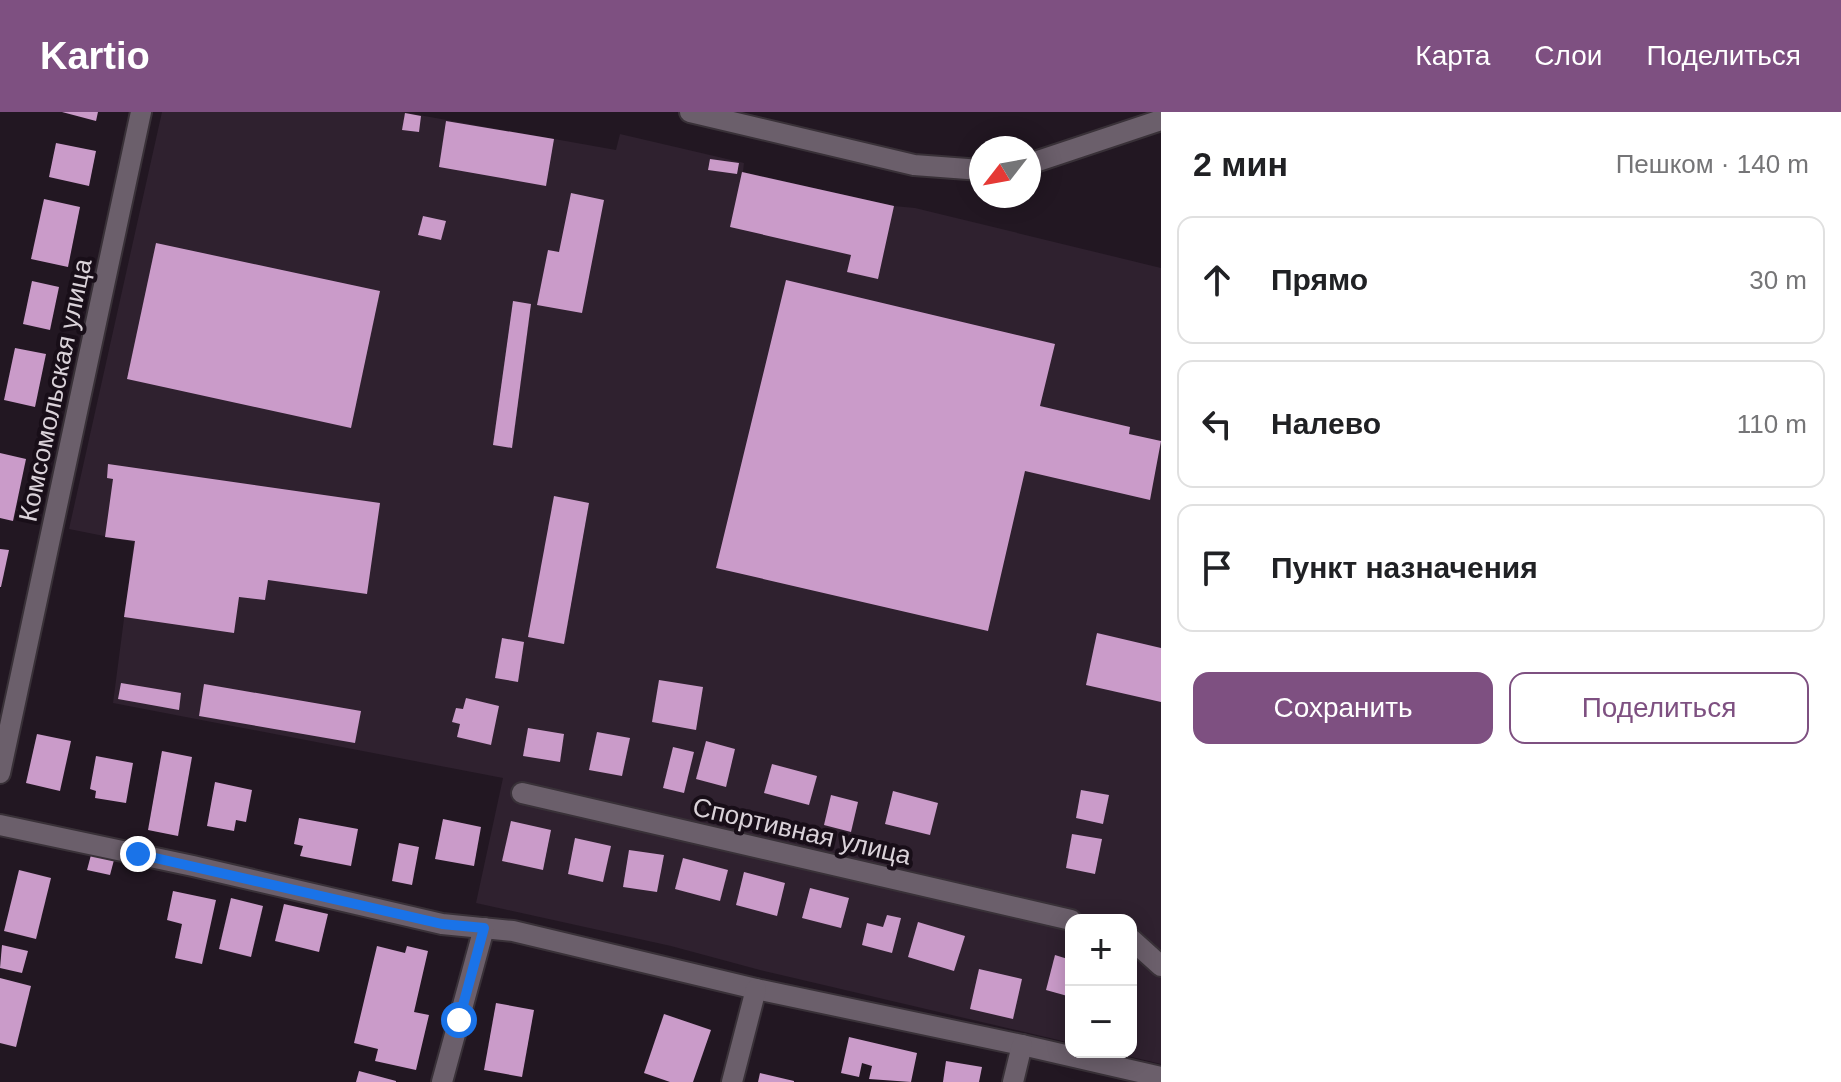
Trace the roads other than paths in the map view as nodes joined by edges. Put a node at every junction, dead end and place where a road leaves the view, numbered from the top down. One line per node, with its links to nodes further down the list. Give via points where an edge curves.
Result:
1 (141, 112): 6 (street, Комсомольская улица)
2 (690, 112): 5 (street, via 914,165)
3 (1161, 120): 4 (street)
4 (1041, 160)
5 (969, 169)
6 (0, 773)
7 (522, 793): 9 (street, Спортивная улица)
8 (0, 825): 10 (street, via 442,924)
9 (1065, 919)
10 (484, 928): 13 (street); 16 (street)
11 (1137, 944): 12 (street)
12 (1161, 966)
13 (756, 989): 14 (street); 17 (street)
14 (1022, 1045): 15 (street); 18 (street)
15 (1161, 1077)
16 (442, 1082)
17 (732, 1082)
18 (1013, 1082)

